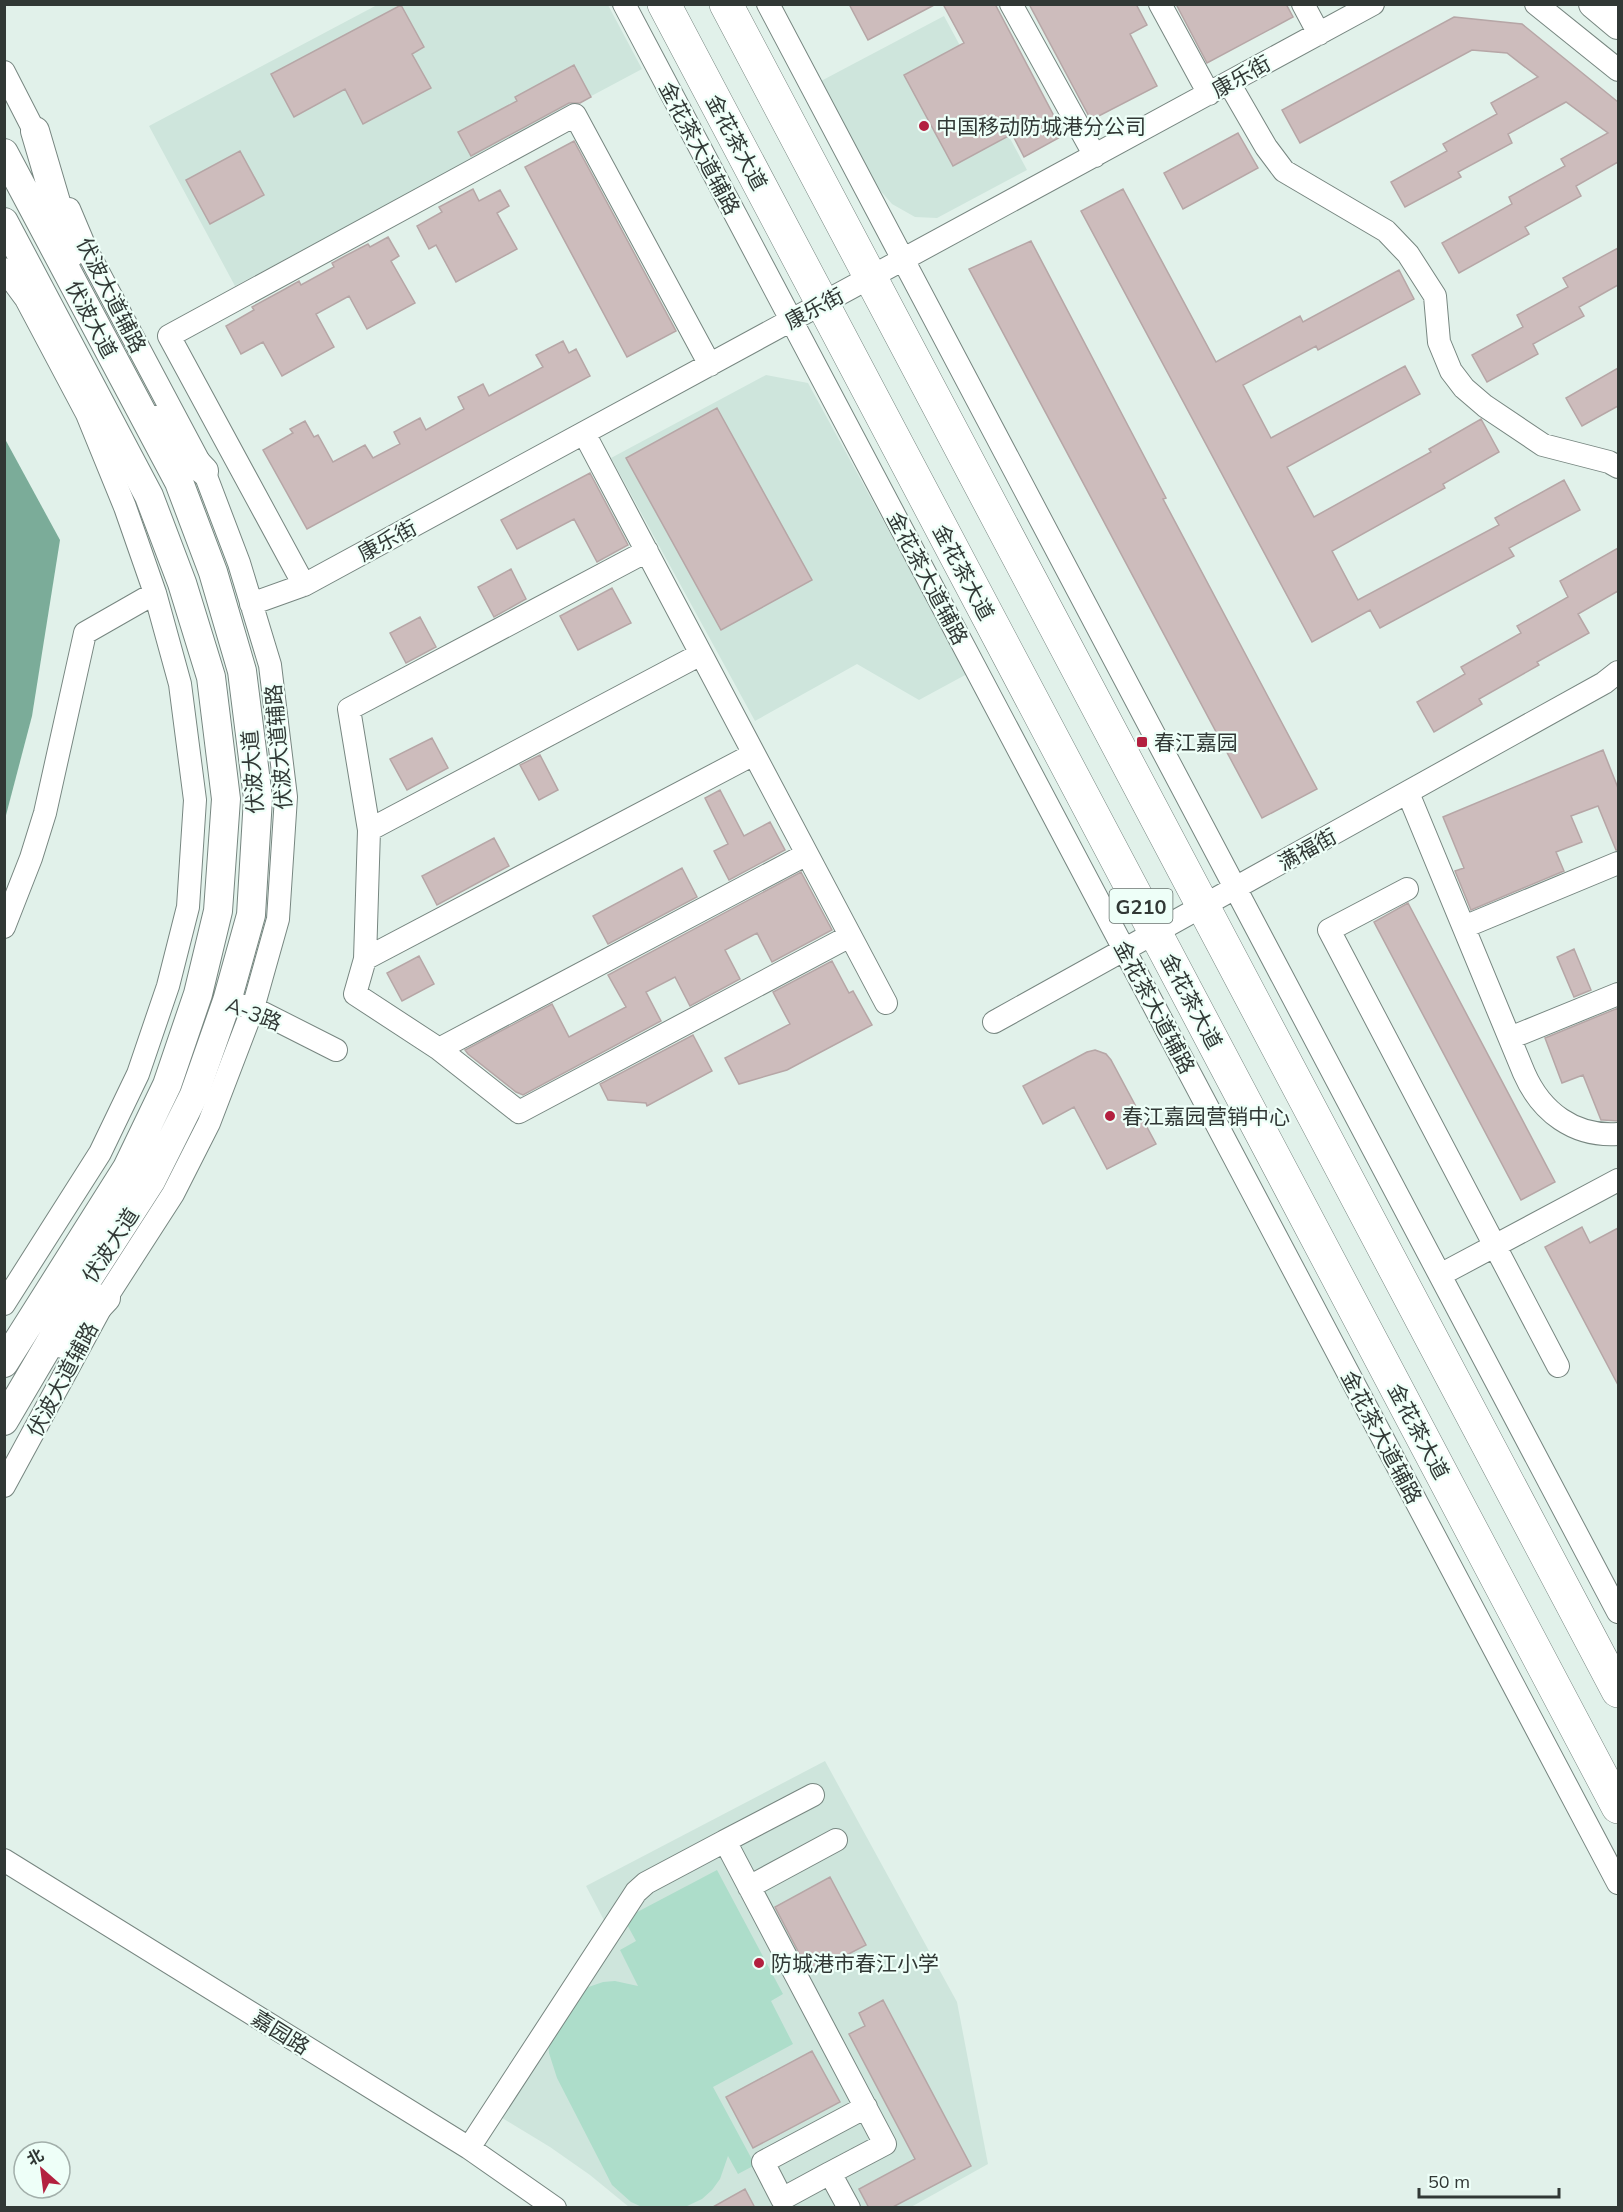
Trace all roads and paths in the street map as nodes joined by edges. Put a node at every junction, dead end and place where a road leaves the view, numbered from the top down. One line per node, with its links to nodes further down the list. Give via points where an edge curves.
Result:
1 (624, 4): 28 (street, 金花茶大道辅路)
2 (664, 4): 26 (highway, 金花茶大道 / G210)
3 (726, 4): 24 (highway, G210)
4 (768, 4): 22 (street)
5 (1011, 4): 19 (street)
6 (1160, 4): 16 (street)
7 (1303, 4): 12 (street)
8 (1373, 4): 12 (street, 康乐街)
9 (1536, 4): 13 (street)
10 (1593, 4): 11 (main road)
11 (1618, 25)
12 (1319, 34): 15 (street, 康乐街)
13 (1618, 70)
14 (4, 72): 17 (street, 伏波大道辅路)
15 (1229, 83): 16 (street, 康乐街); 32 (street, via 1284,171 1386,231 1408,254 1435,296 1439,342 1451,371 1464,388 1543,445)
16 (1209, 94): 19 (street, 康乐街)
17 (35, 131): 27 (main road); 33 (street, 伏波大道辅路, via 86,247)
18 (4, 153): 20 (main road, 伏波大道)
19 (1095, 156): 22 (street, 康乐街)
20 (41, 222): 21 (main road); 27 (main road, 伏波大道)
21 (8, 230): 25 (main road, 伏波大道)
22 (903, 260): 24 (street, 康乐街); 45 (street)
23 (4, 268): 25 (street)
24 (871, 277): 26 (street, 康乐街); 47 (highway, G210)
25 (33, 295): 36 (street, via 125,507); 55 (main road, 伏波大道, via 149,496 182,583 211,677 226,799 218,911)
26 (822, 303): 28 (street, 康乐街); 50 (highway, 金花茶大道 / G210)
27 (87, 309): 30 (main road, 伏波大道)
28 (791, 320): 29 (street, 康乐街); 52 (street, 金花茶大道辅路)
29 (710, 364): 31 (street, 康乐街); 35 (street, via 575,116 169,336)
30 (130, 392): 33 (main road); 58 (main road, 伏波大道, via 178,482 213,572 242,671 258,798 251,915)
31 (584, 433): 34 (street); 35 (street, 康乐街)
32 (1618, 466)
33 (204, 471): 37 (street, 伏波大道辅路)
34 (647, 551): 38 (street); 42 (street, via 350,709)
35 (304, 585): 37 (street, 康乐街)
36 (154, 593): 48 (street, via 85,633 45,813); 54 (street, via 180,684 195,800 188,907)
37 (251, 604): 58 (street, 伏波大道辅路, via 270,665 286,797 278,919)
38 (701, 654): 40 (street); 42 (street)
39 (1618, 672): 41 (street, 满福街)
40 (754, 754): 43 (street); 53 (street)
41 (1408, 793): 45 (street, 满福街); 49 (street)
42 (369, 830): 53 (street)
43 (807, 854): 51 (street); 61 (street)
44 (1618, 863): 49 (street)
45 (1236, 889): 47 (street, 满福街); 66 (street)
46 (1407, 889): 65 (street, via 1329,930)
47 (1203, 906): 50 (street, 满福街); 75 (highway, G210)
48 (4, 927)
49 (1464, 927): 60 (street)
50 (1155, 933): 52 (street, 满福街); 77 (highway, 金花茶大道 / G210)
51 (850, 936): 57 (street); 61 (street, via 519,1112)
52 (1125, 950): 59 (street, 满福街); 81 (street, 金花茶大道辅路)
53 (365, 959): 61 (street, via 354,994)
54 (168, 986): 55 (street, A-3路); 68 (street, via 138,1074 100,1153)
55 (198, 994): 58 (street, A-3路); 69 (main road, 伏波大道, via 167,1085 127,1168)
56 (1618, 994): 60 (street)
57 (886, 1003)
58 (240, 1005): 62 (street, A-3路); 67 (street, 伏波大道辅路, via 217,1104 173,1194); 71 (main road, 伏波大道, via 151,1181)
59 (994, 1022)
60 (1510, 1038): 63 (street, via 1529,1085 1549,1111 1579,1129)
61 (439, 1049)
62 (336, 1050)
63 (1618, 1134)
64 (1618, 1180): 65 (street)
65 (1495, 1246): 66 (street); 70 (street)
66 (1440, 1275): 74 (street)
67 (106, 1298): 71 (main road); 73 (street, 伏波大道辅路)
68 (4, 1304)
69 (4, 1363)
70 (1558, 1366)
71 (24, 1385): 72 (main road, 伏波大道)
72 (4, 1421)
73 (4, 1486)
74 (1618, 1609)
75 (1618, 1691)
76 (813, 1795): 79 (street)
77 (1618, 1807)
78 (836, 1840): 82 (street)
79 (725, 1841): 82 (street); 84 (street, via 636,1892)
80 (4, 1860): 84 (street, 嘉园路)
81 (1618, 1883)
82 (749, 1887): 83 (street)
83 (866, 2107): 85 (street, via 885,2144); 85 (street, via 763,2162 782,2199)
84 (469, 2148): 86 (street, 嘉园路)
85 (831, 2173): 87 (street)
86 (555, 2208)
87 (849, 2208)

